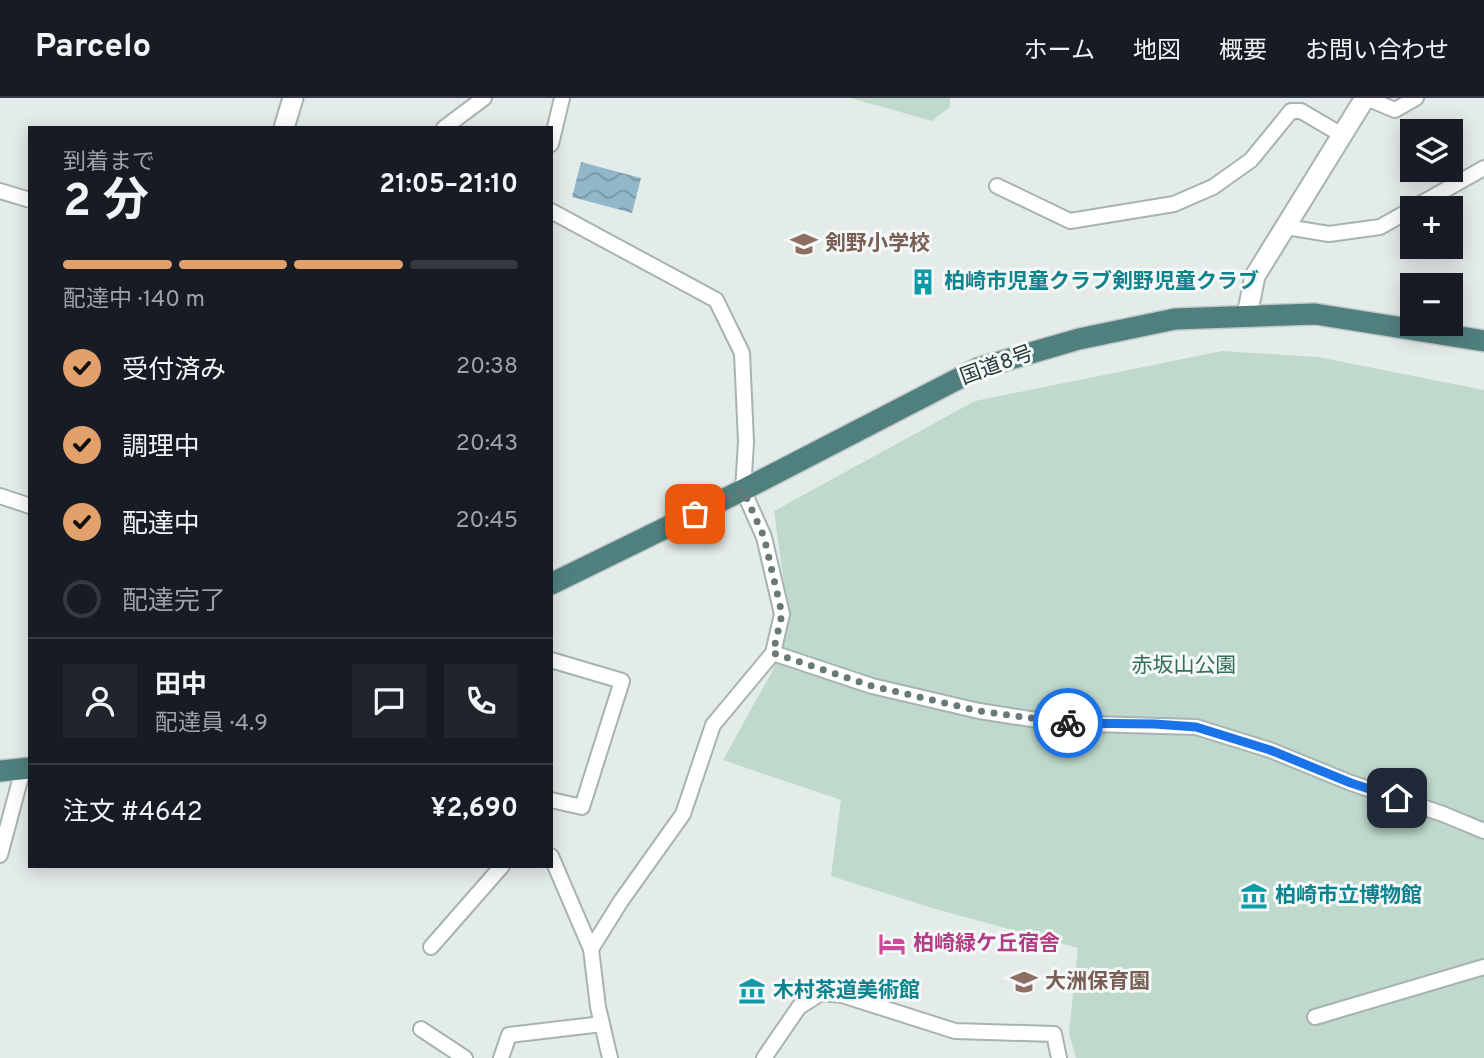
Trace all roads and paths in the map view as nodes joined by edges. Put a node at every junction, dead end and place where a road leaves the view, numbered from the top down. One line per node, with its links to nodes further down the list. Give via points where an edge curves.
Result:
1 (293, 98): 6 (street)
2 (484, 98): 7 (street)
3 (562, 98): 9 (street)
4 (1365, 98): 5 (street, via 1395,110); 8 (street)
5 (1416, 98)
6 (285, 126)
7 (447, 126)
8 (1342, 135): 11 (street, via 1301,111 1291,111 1251,160 1213,187 1174,204 1070,222); 17 (street)
9 (553, 136)
10 (1484, 168): 13 (street)
11 (997, 186)
12 (0, 191): 14 (street)
13 (1434, 196)
14 (28, 199)
15 (553, 212): 20 (street, via 716,300 741,353 746,442)
16 (1400, 215): 17 (street, via 1380,226 1329,234)
17 (1286, 227): 18 (street, via 1255,276)
18 (1247, 315): 19 (highway, 国道8号, via 1315,314); 20 (highway, 国道8号, via 1175,319 1079,339 979,368)
19 (1484, 341)
20 (743, 490): 23 (highway, 国道8号); 24 (street, via 764,537 782,614)
21 (0, 496): 22 (street)
22 (28, 505)
23 (553, 583)
24 (773, 653): 29 (street, via 872,686 979,711 1056,723 1196,727 1270,750); 34 (street, via 713,725 683,814)
25 (553, 661): 28 (street, via 622,681 582,807)
26 (26, 769): 27 (highway); 30 (street)
27 (0, 771)
28 (553, 800)
29 (1484, 831)
30 (0, 855)
31 (553, 861): 34 (street)
32 (500, 868): 33 (street)
33 (431, 947)
34 (591, 948): 37 (street)
35 (1484, 967): 36 (street)
36 (1315, 1017)
37 (602, 1024): 40 (street, via 509,1035); 41 (street)
38 (421, 1029): 39 (street)
39 (465, 1058)
40 (501, 1058)
41 (610, 1058)
42 (764, 1058): 43 (street, via 799,1007 821,993 842,995 955,1031 1054,1034)
43 (1059, 1058)

